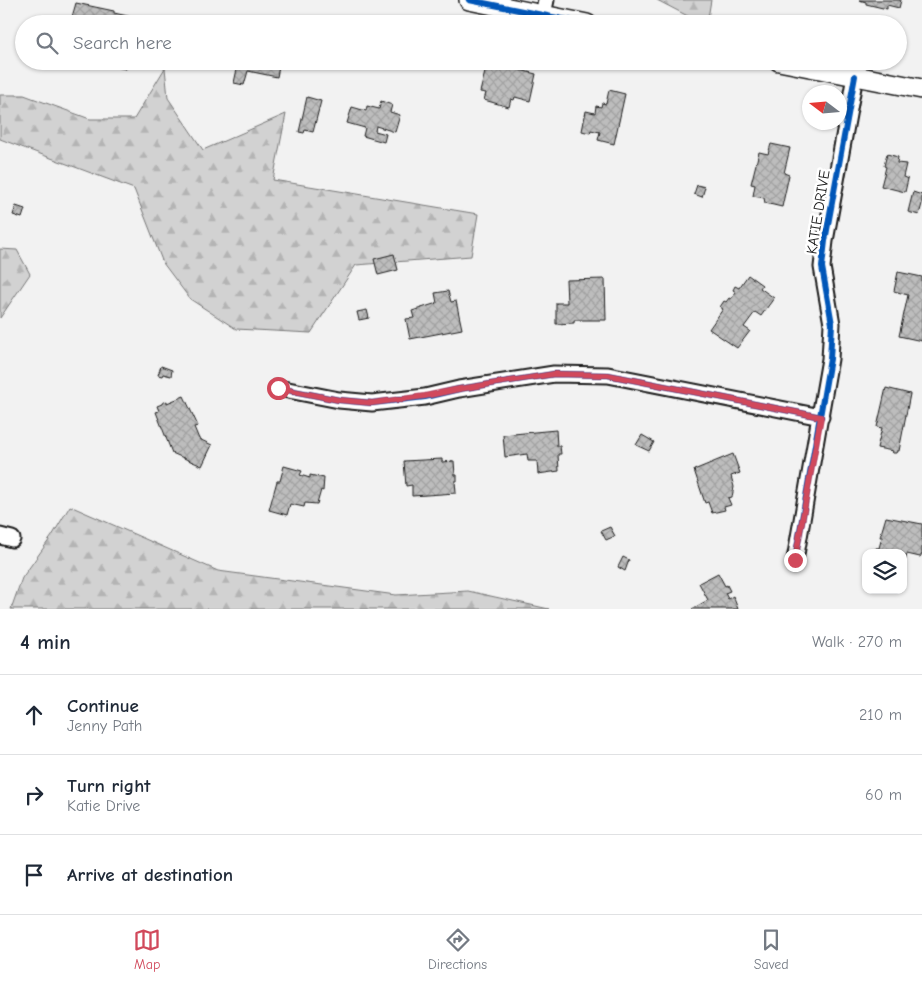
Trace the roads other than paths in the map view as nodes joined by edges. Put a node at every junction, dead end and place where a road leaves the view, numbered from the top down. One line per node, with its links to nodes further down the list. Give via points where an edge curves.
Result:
1 (469, 0): 2 (street)
2 (545, 8): 3 (street)
3 (563, 15)
4 (825, 70): 5 (street)
5 (855, 76): 6 (street); 8 (street, KATIE DRIVE, via 822,267 832,324)
6 (922, 89)
7 (278, 388): 8 (street, via 372,403 554,374 608,375)
8 (821, 417): 9 (street, KATIE DRIVE)
9 (795, 560)

